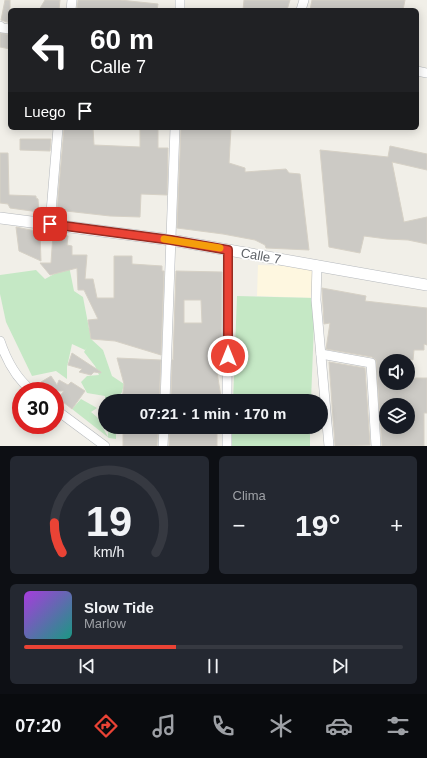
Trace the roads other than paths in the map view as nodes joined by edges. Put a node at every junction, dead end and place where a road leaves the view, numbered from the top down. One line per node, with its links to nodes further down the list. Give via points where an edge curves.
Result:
1 (58, 130): 4 (street)
2 (175, 130): 5 (street)
3 (0, 218): 4 (street, Calle 7)
4 (45, 224): 5 (street, Calle 7)
5 (171, 240): 6 (street, Calle 7); 12 (street)
6 (228, 250): 7 (street, Calle 7); 13 (street)
7 (317, 265): 8 (street, Calle 7); 10 (street, via 316,300)
8 (427, 285)
9 (0, 341): 11 (street, via 16,374)
10 (321, 354): 20 (street); 21 (street, via 371,363)
11 (24, 382)
12 (165, 394)
13 (227, 394)
14 (64, 416): 17 (street)
15 (164, 434): 18 (street)
16 (227, 434): 19 (street)
17 (103, 446)
18 (163, 446)
19 (227, 446)
20 (329, 446)
21 (376, 446)

